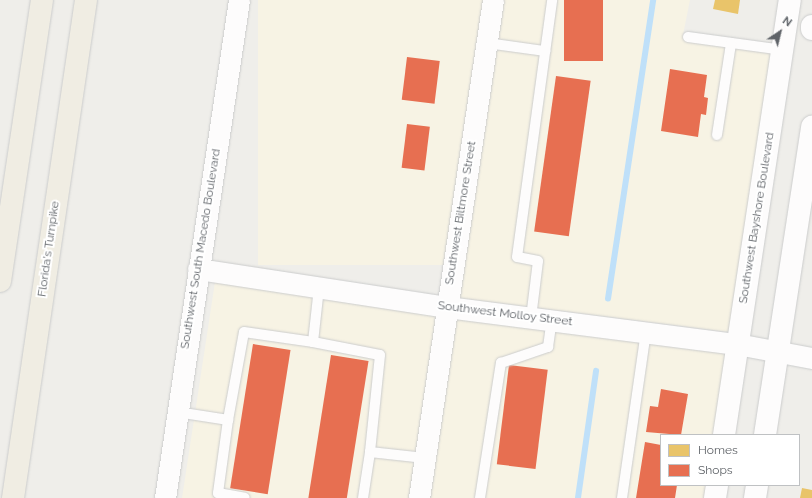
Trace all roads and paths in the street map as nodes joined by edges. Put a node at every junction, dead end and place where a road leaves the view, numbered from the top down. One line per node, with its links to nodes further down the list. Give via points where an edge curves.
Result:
1 (42, 0): 17 (highway)
2 (86, 0): 35 (highway, Florida's Turnpike)
3 (239, 0): 16 (street, Southwest South Macedo Boulevard)
4 (493, 0): 10 (street, Southwest Biltmore Street)
5 (552, 0): 13 (lane)
6 (790, 0): 12 (main road, Southwest Bayshore Boulevard)
7 (812, 26): 8 (main road)
8 (812, 29)
9 (688, 37): 11 (lane)
10 (487, 43): 13 (lane); 19 (street, Southwest Biltmore Street)
11 (731, 43): 12 (lane); 15 (lane)
12 (782, 50): 24 (main road, Southwest Bayshore Boulevard)
13 (545, 51): 20 (lane, via 517,257 538,261)
14 (812, 127): 25 (main road)
15 (717, 135)
16 (198, 269): 18 (street, Southwest Molloy Street); 27 (street, Southwest South Macedo Boulevard)
17 (0, 281)
18 (319, 288): 19 (street, Southwest Molloy Street); 23 (lane)
19 (447, 307): 20 (street, Southwest Molloy Street); 32 (street, Southwest Biltmore Street)
20 (532, 318): 21 (street, Southwest Molloy Street)
21 (552, 320): 22 (street, Southwest Molloy Street); 40 (lane, via 548,347 501,363)
22 (646, 332): 24 (street, Southwest Molloy Street); 41 (lane)
23 (312, 342): 28 (lane, via 244,332); 31 (lane, via 380,355)
24 (737, 344): 25 (street, Southwest Molloy Street); 29 (main road, Southwest Bayshore Boulevard)
25 (778, 353): 26 (street, Southwest Molloy Street); 30 (main road)
26 (812, 358)
27 (177, 412): 28 (lane); 36 (street, Southwest South Macedo Boulevard)
28 (228, 420): 37 (lane, via 218,493)
29 (724, 434)
30 (765, 434)
31 (370, 452): 32 (lane); 38 (lane)
32 (425, 458): 39 (street, Southwest Biltmore Street)
33 (717, 486): 42 (main road)
34 (757, 486): 43 (main road)
35 (12, 498)
36 (165, 498)
37 (245, 498)
38 (363, 498)
39 (419, 498)
40 (480, 498)
41 (622, 498)
42 (715, 498)
43 (755, 498)

